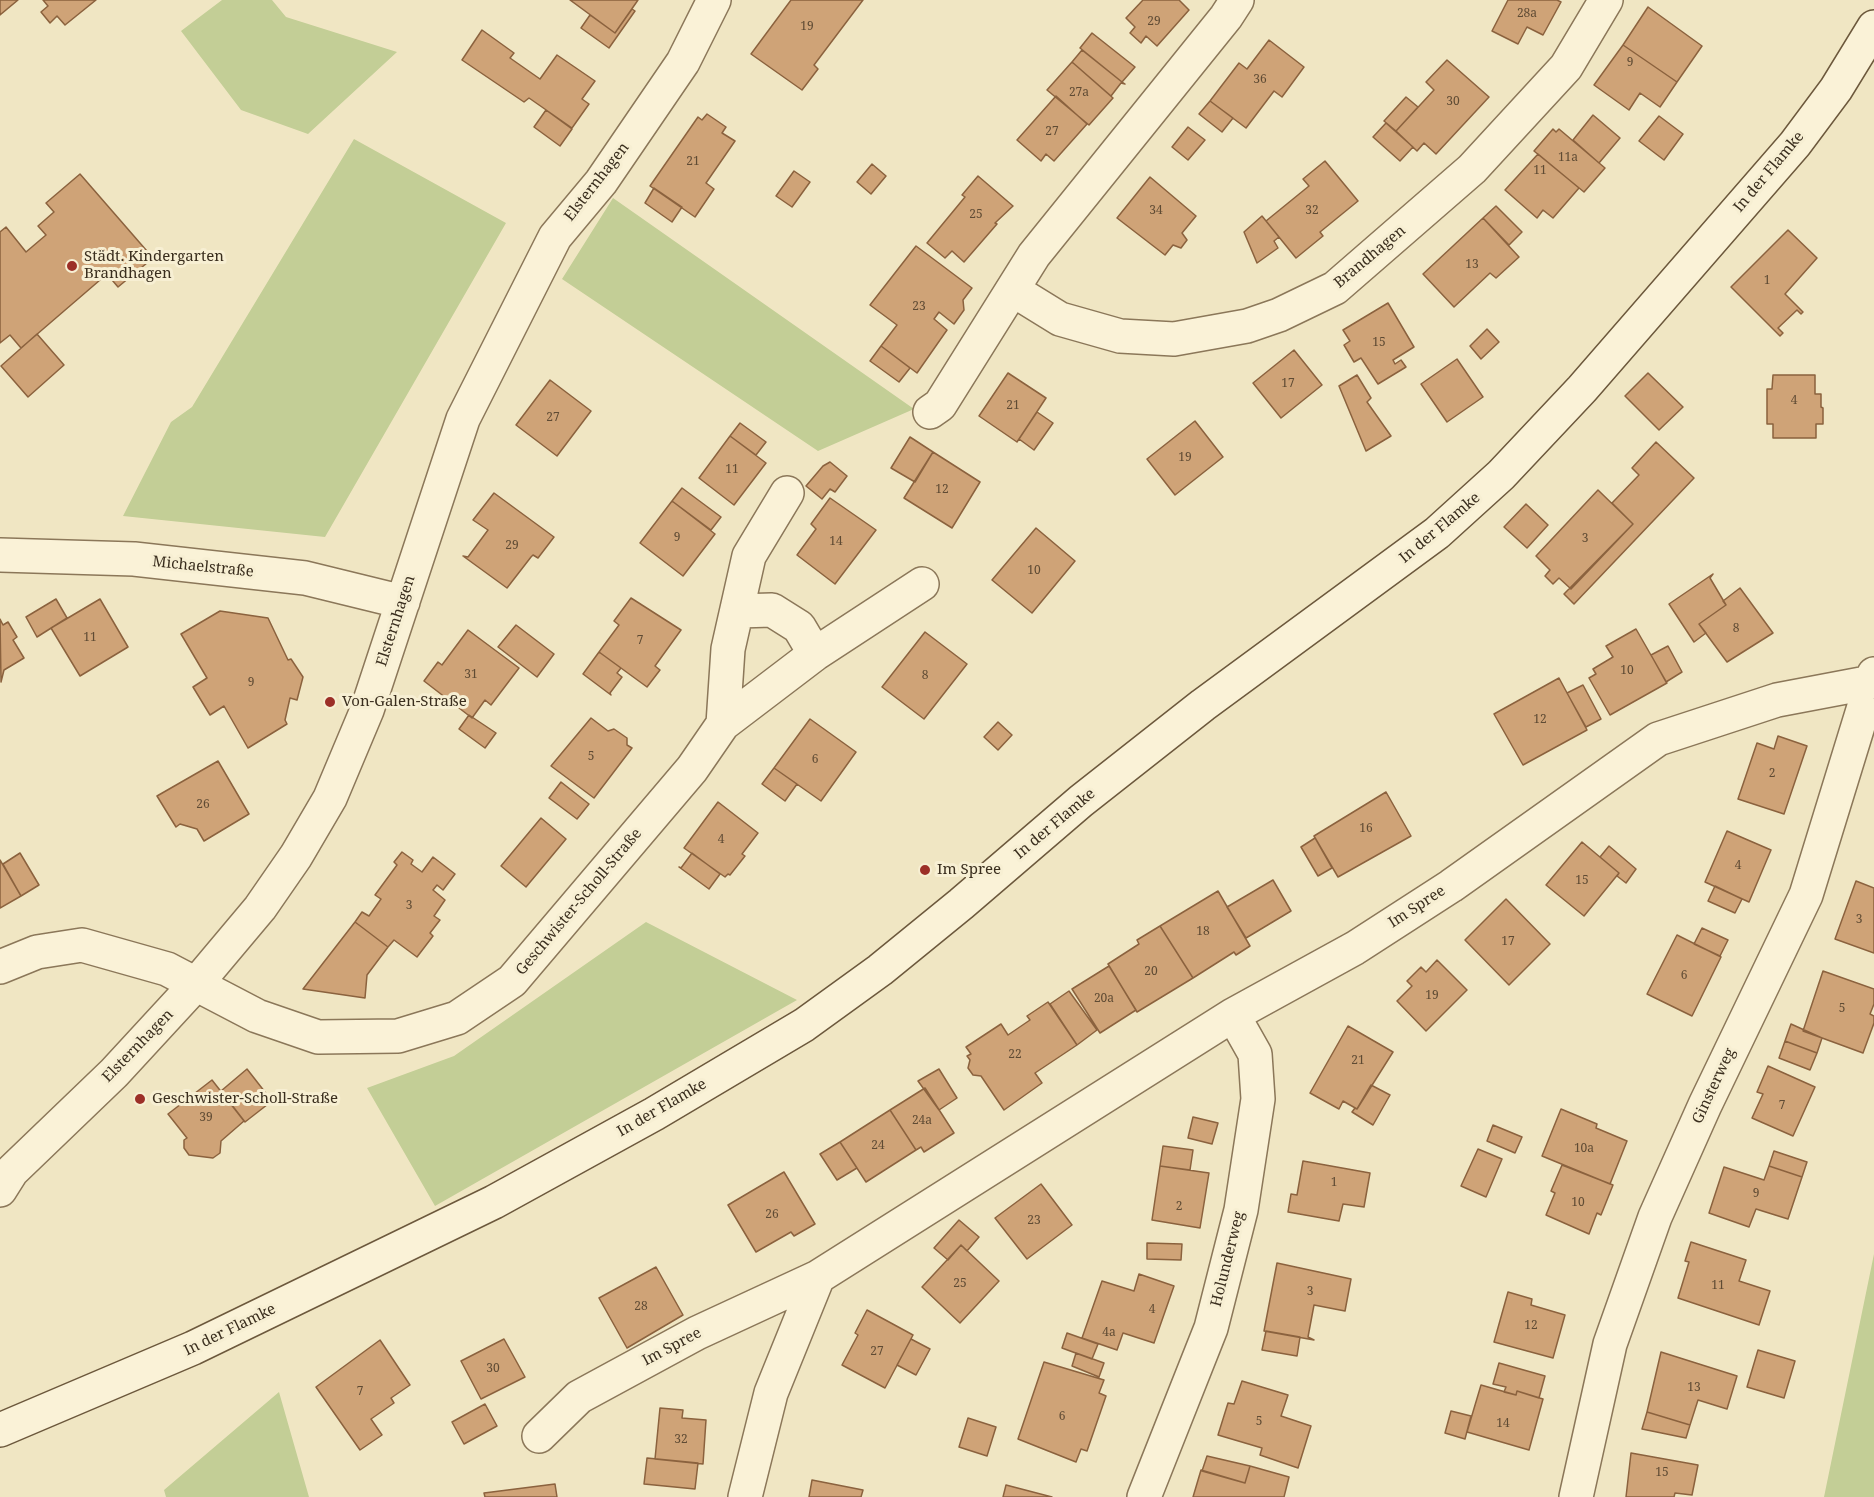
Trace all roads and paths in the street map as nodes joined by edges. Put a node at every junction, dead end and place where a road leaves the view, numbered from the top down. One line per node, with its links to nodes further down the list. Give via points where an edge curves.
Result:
1 (714, 0): 10 (street, Elsternhagen, via 683,62 601,182 555,237 463,420)
2 (1237, 0): 5 (street, via 1034,255)
3 (1606, 0): 5 (street, Brandhagen, via 1566,67 1472,169 1335,288 1247,326 1174,339 1120,336 1060,319)
4 (1871, 41): 20 (street, In der Flamke, via 1795,144 1501,475 1413,552 1203,705 1081,801 880,970 804,1025 494,1202 194,1348)
5 (1013, 290): 6 (street, via 940,405)
6 (930, 412)
7 (787, 493): 11 (street, via 749,556)
8 (0, 555): 10 (street, Michaelstraße, via 134,559 305,578)
9 (922, 584): 12 (street, Geschwister-Scholl-Straße)
10 (403, 602): 16 (street, Elsternhagen, via 367,710 330,798 260,908)
11 (738, 612): 12 (street, via 772,610 799,627); 14 (street, via 728,649)
12 (815, 654): 14 (street, Geschwister-Scholl-Straße)
13 (1873, 678): 17 (street, Im Spree, via 1777,700 1658,739 1451,886 1355,948); 24 (street, Ginsterweg, via 1806,895 1655,1216 1610,1344)
14 (723, 724): 16 (street, Geschwister-Scholl-Straße, via 692,769 512,981 457,1018 398,1036 318,1037 257,1016)
15 (0, 967): 16 (street, Geschwister-Scholl-Straße, via 38,952 82,945 167,969)
16 (197, 983): 18 (street, Elsternhagen, via 114,1072 12,1171)
17 (1233, 1015): 19 (street, Im Spree); 23 (street, Holunderweg, via 1255,1054 1258,1099 1241,1210 1211,1328)
18 (0, 1190)
19 (818, 1277): 21 (street, Im Spree, via 697,1333 579,1397); 22 (street, via 771,1393)
20 (0, 1429)
21 (539, 1436)
22 (745, 1497)
23 (1144, 1497)
24 (1576, 1497)

